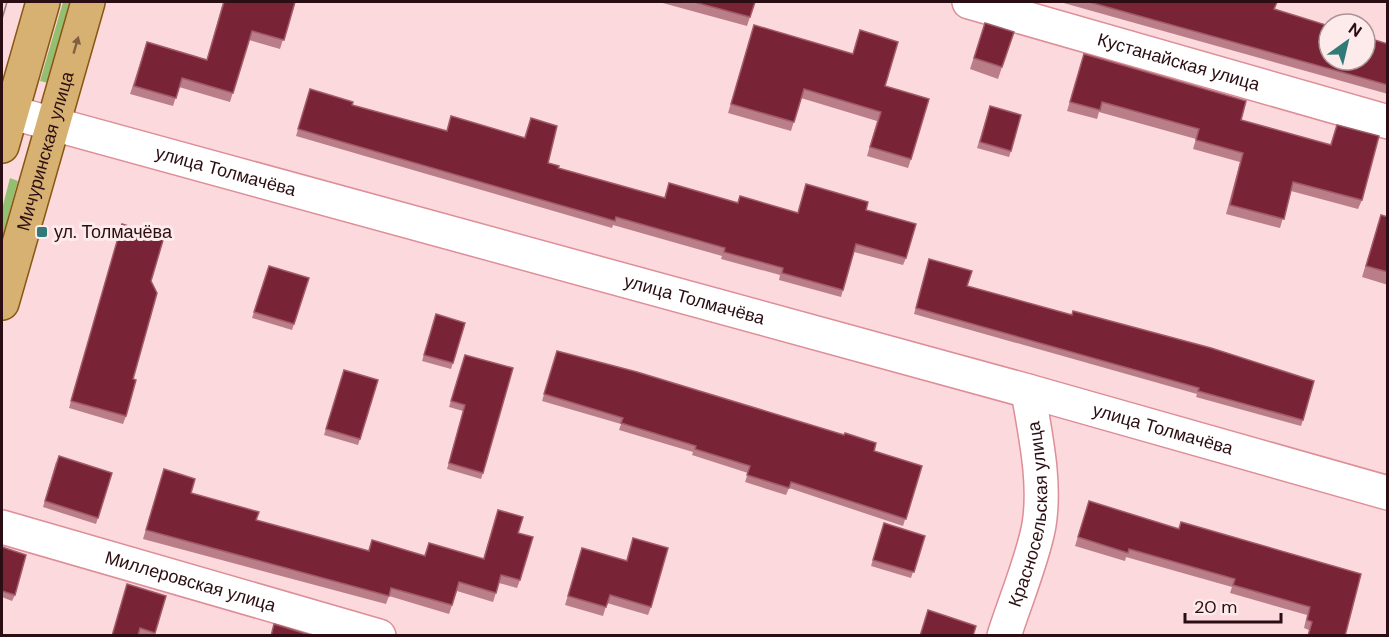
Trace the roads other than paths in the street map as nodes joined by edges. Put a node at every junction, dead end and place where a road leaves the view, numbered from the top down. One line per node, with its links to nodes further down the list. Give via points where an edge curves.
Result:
1 (43, 2): 4 (main road)
2 (88, 2): 6 (main road, Мичуринская улица, one-way to 2)
3 (969, 2): 5 (street, Кустанайская улица)
4 (6, 112): 6 (street, улица Толмачёва); 7 (main road)
5 (1388, 122)
6 (52, 125): 8 (main road, Мичуринская улица); 9 (street, улица Толмачёва)
7 (2, 146)
8 (2, 303)
9 (1028, 391): 10 (street, улица Толмачёва); 13 (street, Красносельская улица, via 1038,452 1039,525)
10 (1388, 493)
11 (2, 527): 12 (street, Миллеровская улица)
12 (379, 636)
13 (1004, 636)

